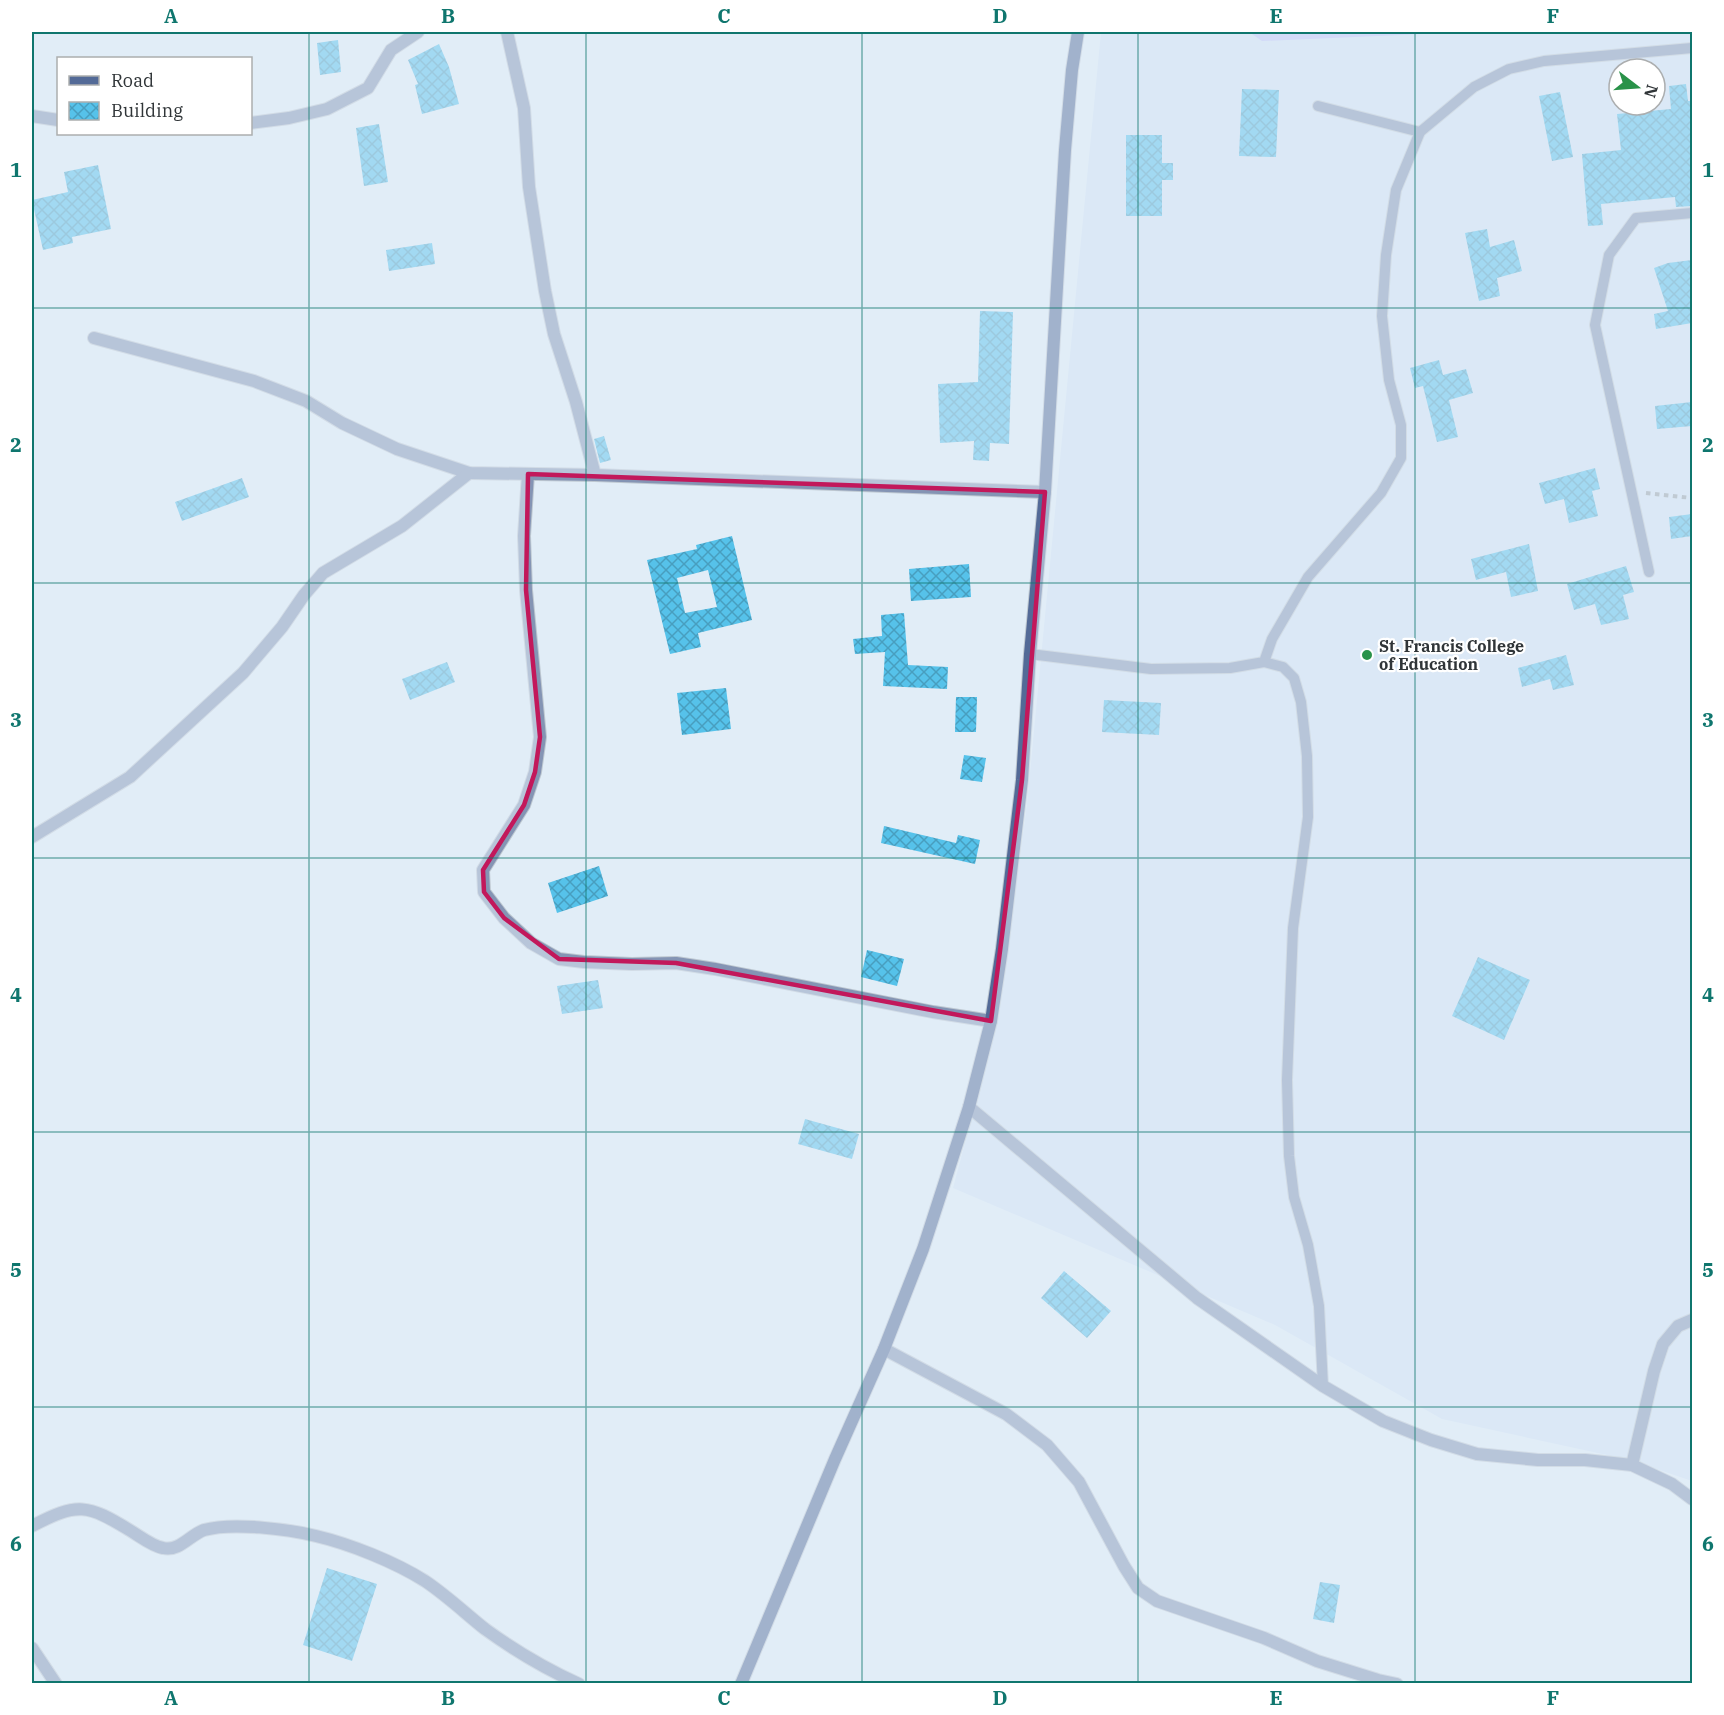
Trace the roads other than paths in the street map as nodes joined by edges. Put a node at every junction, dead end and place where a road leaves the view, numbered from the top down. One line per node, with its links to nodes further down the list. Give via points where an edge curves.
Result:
1 (418, 32): 8 (street, via 391,50 368,88 327,109)
2 (507, 32): 14 (street, via 524,108 529,187 545,291)
3 (1078, 32): 15 (main road, via 1065,150)
4 (1692, 48): 9 (lane, via 1509,69 1474,87)
5 (1318, 106): 9 (lane)
6 (32, 116): 7 (street)
7 (57, 120)
8 (252, 123)
9 (1420, 132): 18 (lane, via 1396,190 1382,316 1389,380 1401,425 1401,458 1382,493 1308,576 1272,639)
10 (1692, 213): 16 (lane, via 1636,218 1609,255 1595,326)
11 (94, 338): 12 (street, via 254,381 306,401 397,449)
12 (469, 473): 13 (street); 19 (street, via 402,526 323,573 243,673 130,777)
13 (528, 474): 14 (street); 20 (street, via 524,536 540,737 535,772 524,804 483,870 484,892 504,918 531,943 559,959 676,963)
14 (595, 476): 15 (street)
15 (1045, 492): 17 (main road)
16 (1649, 572)
17 (1030, 654): 18 (lane, via 1151,669 1230,668); 20 (main road, via 1022,780)
18 (1264, 662): 24 (lane, via 1283,667 1294,678 1307,756 1308,817 1292,939 1287,1080 1289,1156 1294,1197 1319,1306)
19 (32, 837)
20 (991, 1021): 21 (main road)
21 (969, 1107): 23 (main road, via 923,1250); 24 (street, via 1197,1299)
22 (1692, 1320): 25 (street, via 1678,1326 1663,1344)
23 (884, 1349): 31 (main road); 32 (street, via 1006,1414 1047,1445 1079,1482 1138,1588 1157,1601 1317,1661)
24 (1323, 1386): 25 (street, via 1383,1421 1477,1454)
25 (1632, 1465): 26 (street, via 1672,1484)
26 (1692, 1499)
27 (32, 1526): 30 (street, via 75,1508 91,1510 164,1548 173,1548 202,1531 223,1527 258,1527 316,1536 410,1572 486,1630)
28 (32, 1648): 29 (street)
29 (56, 1683)
30 (579, 1683)
31 (741, 1683)
32 (1397, 1683)

